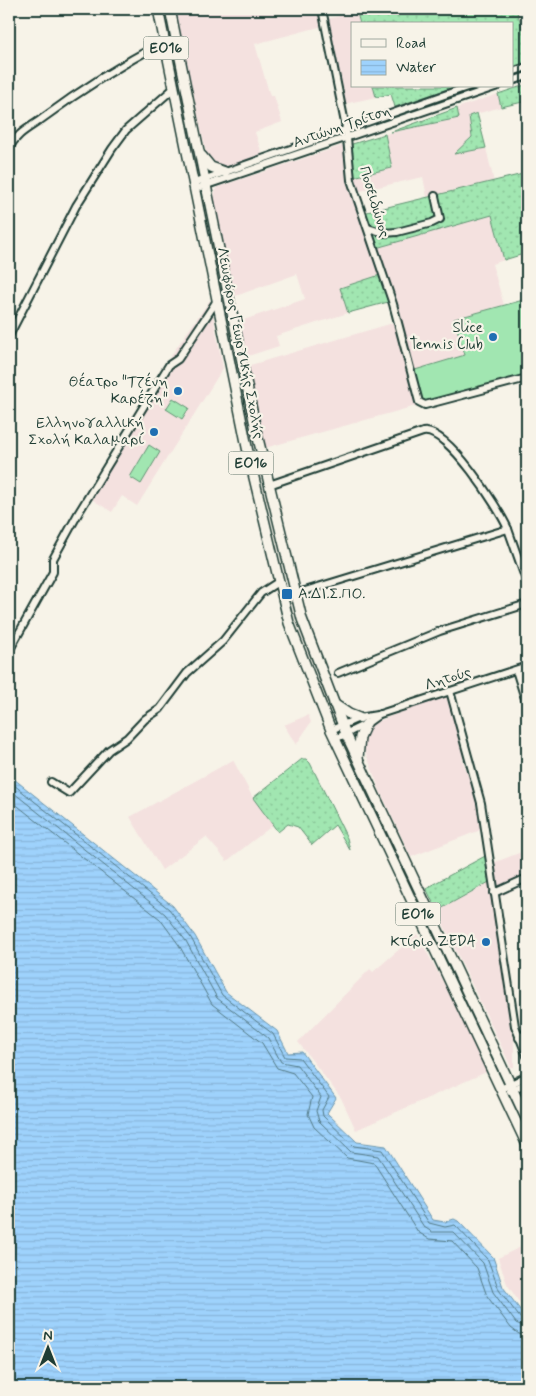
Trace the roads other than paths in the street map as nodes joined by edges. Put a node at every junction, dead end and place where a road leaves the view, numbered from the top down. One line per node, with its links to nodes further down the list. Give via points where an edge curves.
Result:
1 (158, 9): 4 (main road, ΕΟ16)
2 (170, 9): 15 (main road, Λεωφόρος Γεωργικής Σχολής / ΕΟ16)
3 (322, 9): 12 (street, Ποσειδώνος)
4 (165, 41): 9 (main road, ΕΟ16); 14 (street, via 73,95 36,124 21,131)
5 (527, 67): 6 (street)
6 (514, 71)
7 (527, 76): 8 (street)
8 (514, 80)
9 (174, 88): 18 (main road, ΕΟ16); 22 (street, via 126,130 112,149 76,206)
10 (464, 88): 12 (street, Αντώνη Τρίτση)
11 (492, 88): 13 (street, Αντώνη Τρίτση)
12 (346, 128): 13 (street, Ποσειδώνος); 16 (street, Αντώνη Τρίτση)
13 (348, 138): 17 (street, Αντώνη Τρίτση); 20 (street, Ποσειδώνος, via 351,180)
14 (9, 148)
15 (200, 152): 16 (main road, via 211,167); 17 (main road, Λεωφόρος Γεωργικής Σχολής / ΕΟ16)
16 (225, 172): 17 (street, Αντώνη Τρίτση)
17 (206, 183): 18 (street, Αντώνη Τρίτση); 24 (main road, Λεωφόρος Γεωργικής Σχολής / ΕΟ16)
18 (194, 186): 21 (main road, Λεωφόρος Γεωργικής Σχολής / ΕΟ16)
19 (434, 196): 20 (street, via 440,218 432,224 384,233)
20 (368, 228): 23 (street, Ποσειδώνος, via 423,405)
21 (218, 299): 26 (main road, Λεωφόρος Γεωργικής Σχολής / ΕΟ16); 30 (street, via 178,359 169,366 87,497 54,559 53,572)
22 (9, 336)
23 (527, 378)
24 (268, 485): 25 (street, via 431,431 444,440 470,470); 28 (main road, Λεωφόρος Γεωργικής Σχολής / ΕΟ16)
25 (508, 529): 27 (street); 28 (street)
26 (278, 582): 40 (main road, Λεωφόρος Γεωργικής Σχολής / ΕΟ16, via 294,638); 44 (street, via 261,593 223,640 188,673 160,709 145,719 128,738 109,750 70,792)
27 (527, 583)
28 (295, 594): 37 (main road, Λεωφόρος Γεωργικής Σχολής / ΕΟ16)
29 (527, 604): 35 (street, via 440,631)
30 (9, 651)
31 (9, 657): 32 (street)
32 (9, 662)
33 (527, 666): 34 (street, Λητούς)
34 (516, 670): 36 (street, Λητούς); 38 (street)
35 (338, 673)
36 (450, 691): 39 (street, Λητούς); 46 (street, via 481,803)
37 (334, 704): 39 (main road); 41 (main road, ΕΟ16)
38 (527, 705)
39 (363, 721): 41 (street, Λητούς); 43 (main road)
40 (331, 730): 41 (street, Λητούς); 42 (main road, ΕΟ16)
41 (344, 730): 42 (street, Λητούς); 43 (main road, ΕΟ16)
42 (335, 739): 53 (main road, ΕΟ16)
43 (358, 760): 52 (main road, ΕΟ16)
44 (51, 782)
45 (527, 878): 46 (street)
46 (494, 893): 48 (street)
47 (527, 1033): 48 (street)
48 (519, 1038): 49 (street)
49 (527, 1056)
50 (527, 1076): 52 (street)
51 (527, 1083): 52 (street)
52 (511, 1087): 53 (street); 55 (main road, ΕΟ16)
53 (502, 1092): 56 (main road, ΕΟ16)
54 (527, 1093): 55 (main road)
55 (527, 1118)
56 (527, 1145)

